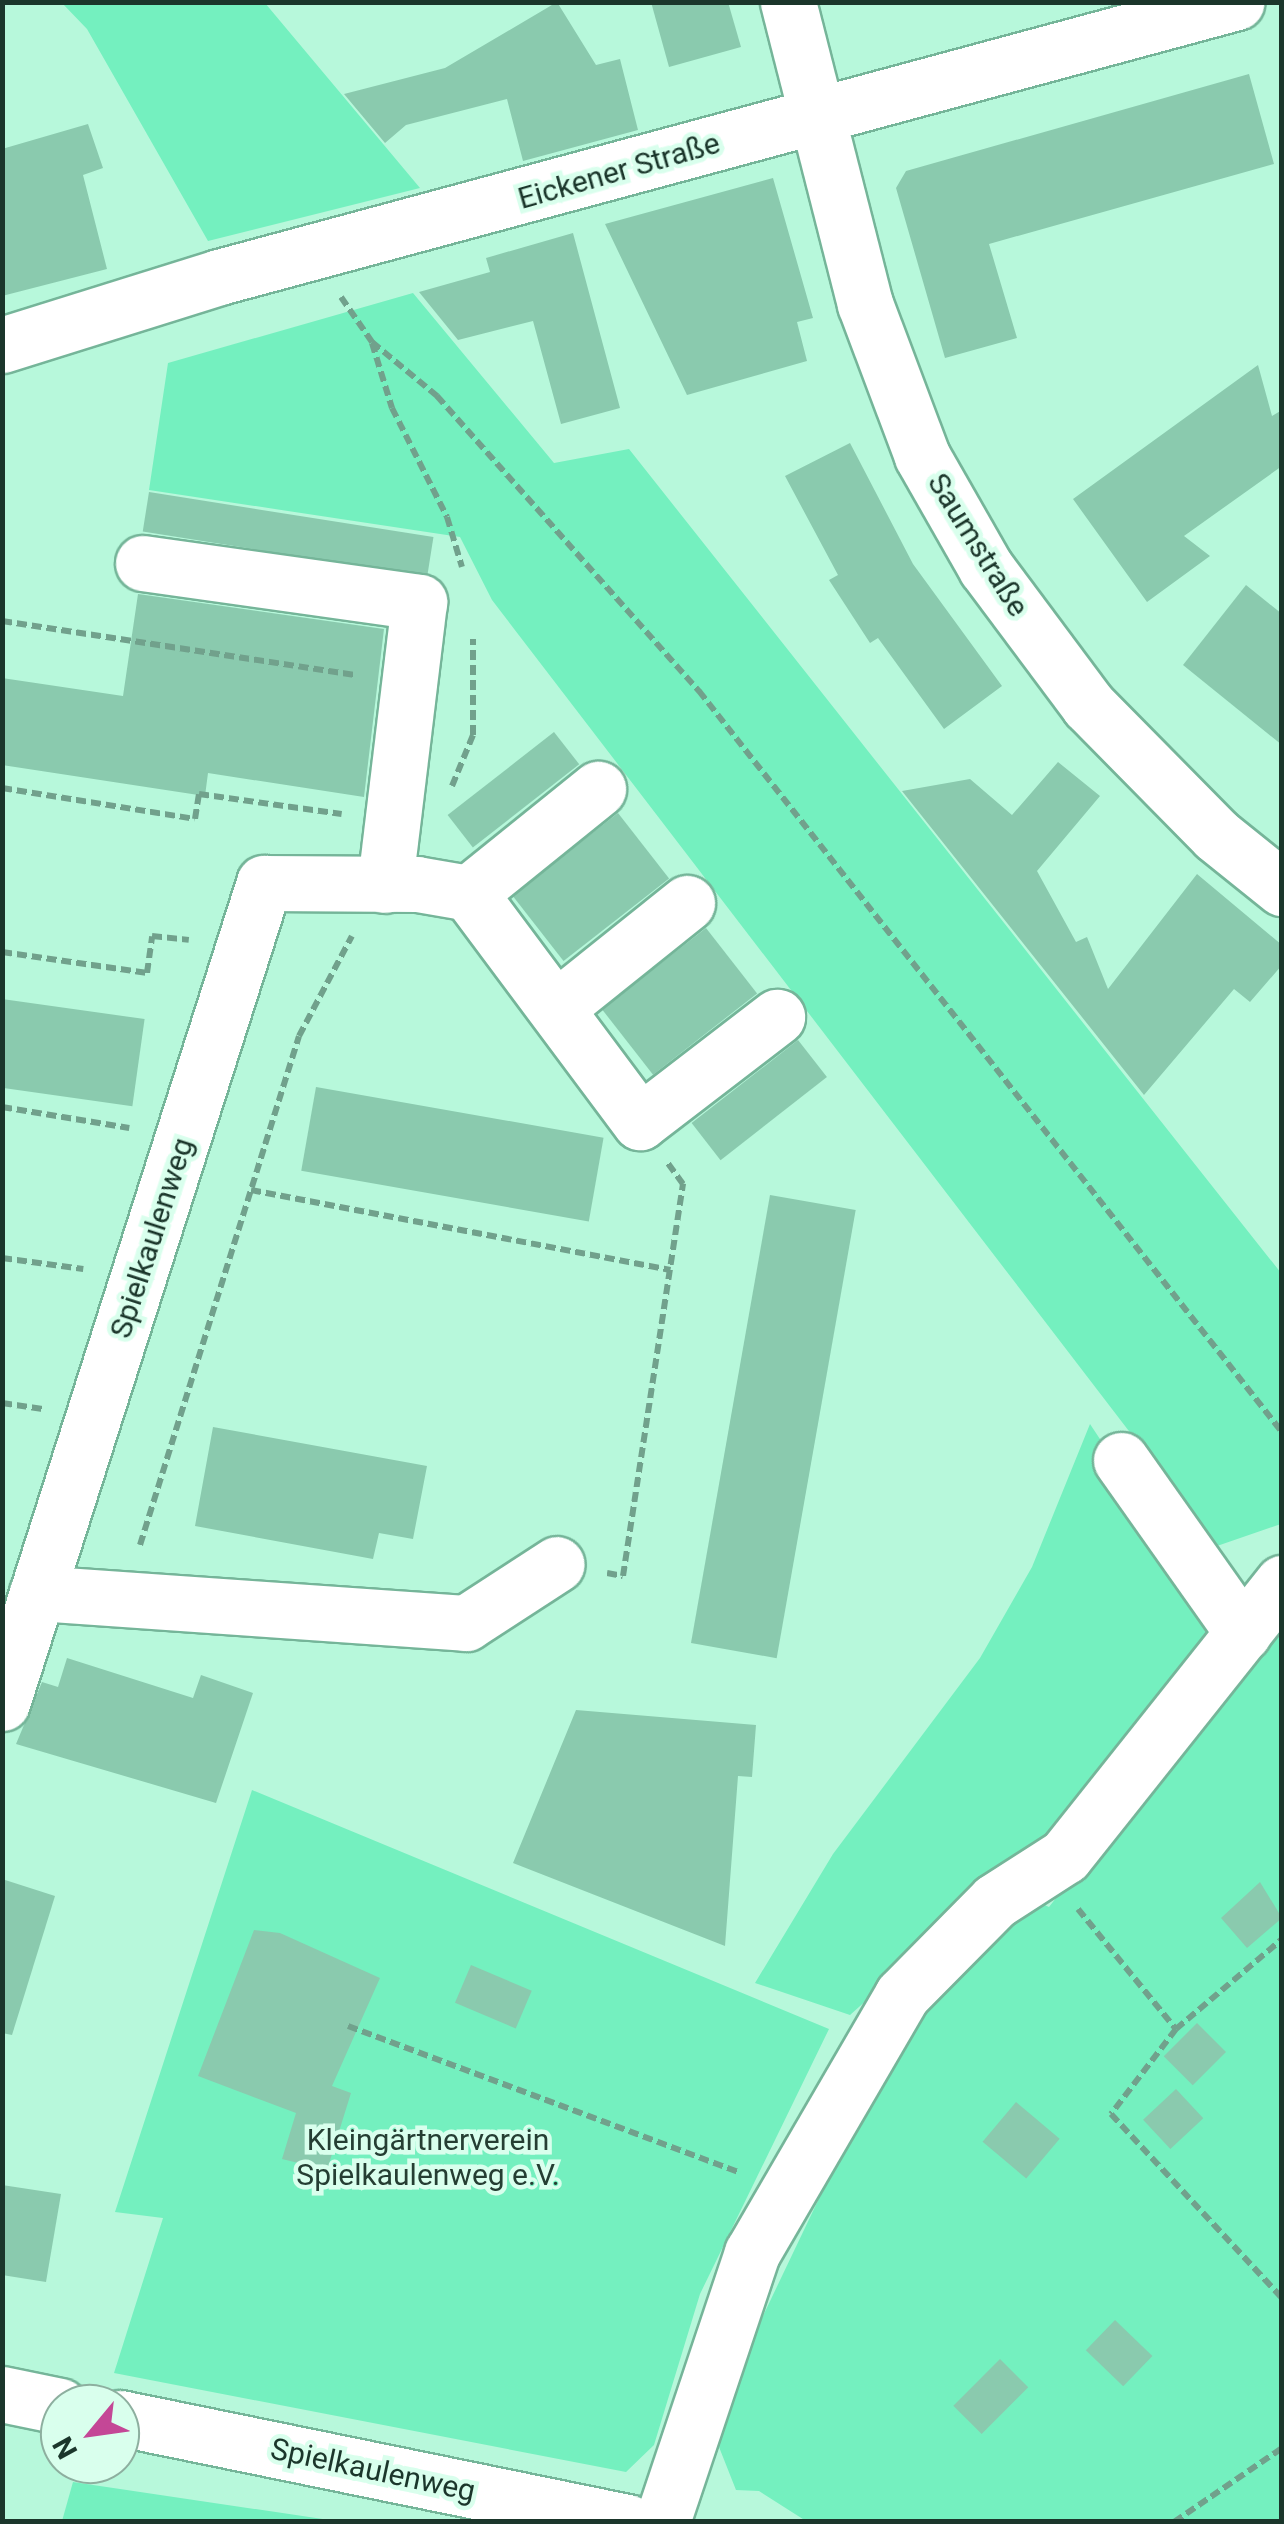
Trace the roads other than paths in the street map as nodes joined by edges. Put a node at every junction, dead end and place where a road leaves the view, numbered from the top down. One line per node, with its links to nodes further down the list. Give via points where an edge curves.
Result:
1 (788, 2): 3 (street, Saumstraße)
2 (1238, 2): 3 (street, Eickener Straße)
3 (815, 116): 4 (street, Eickener Straße); 8 (street, Saumstraße, via 865,304 903,405 986,568 1088,705 1216,835)
4 (2, 345)
5 (143, 562): 7 (street, via 419,602 393,821)
6 (598, 789): 9 (street)
7 (373, 884): 9 (street); 16 (street, Spielkaulenweg, via 264,884)
8 (1282, 888)
9 (469, 893): 11 (street)
10 (687, 903): 11 (street)
11 (556, 1008): 12 (street, via 640,1122)
12 (777, 1017)
13 (1121, 1460): 17 (street)
14 (557, 1564): 16 (street, via 466,1623)
15 (1282, 1583): 17 (street)
16 (38, 1593): 18 (street, Spielkaulenweg)
17 (1243, 1634): 23 (street, via 1048,1873 994,1902 902,1995 752,2252)
18 (2, 1703)
19 (2, 2394): 20 (street)
20 (40, 2402)
21 (140, 2422): 22 (street, Spielkaulenweg)
22 (627, 2522)
23 (662, 2522)

